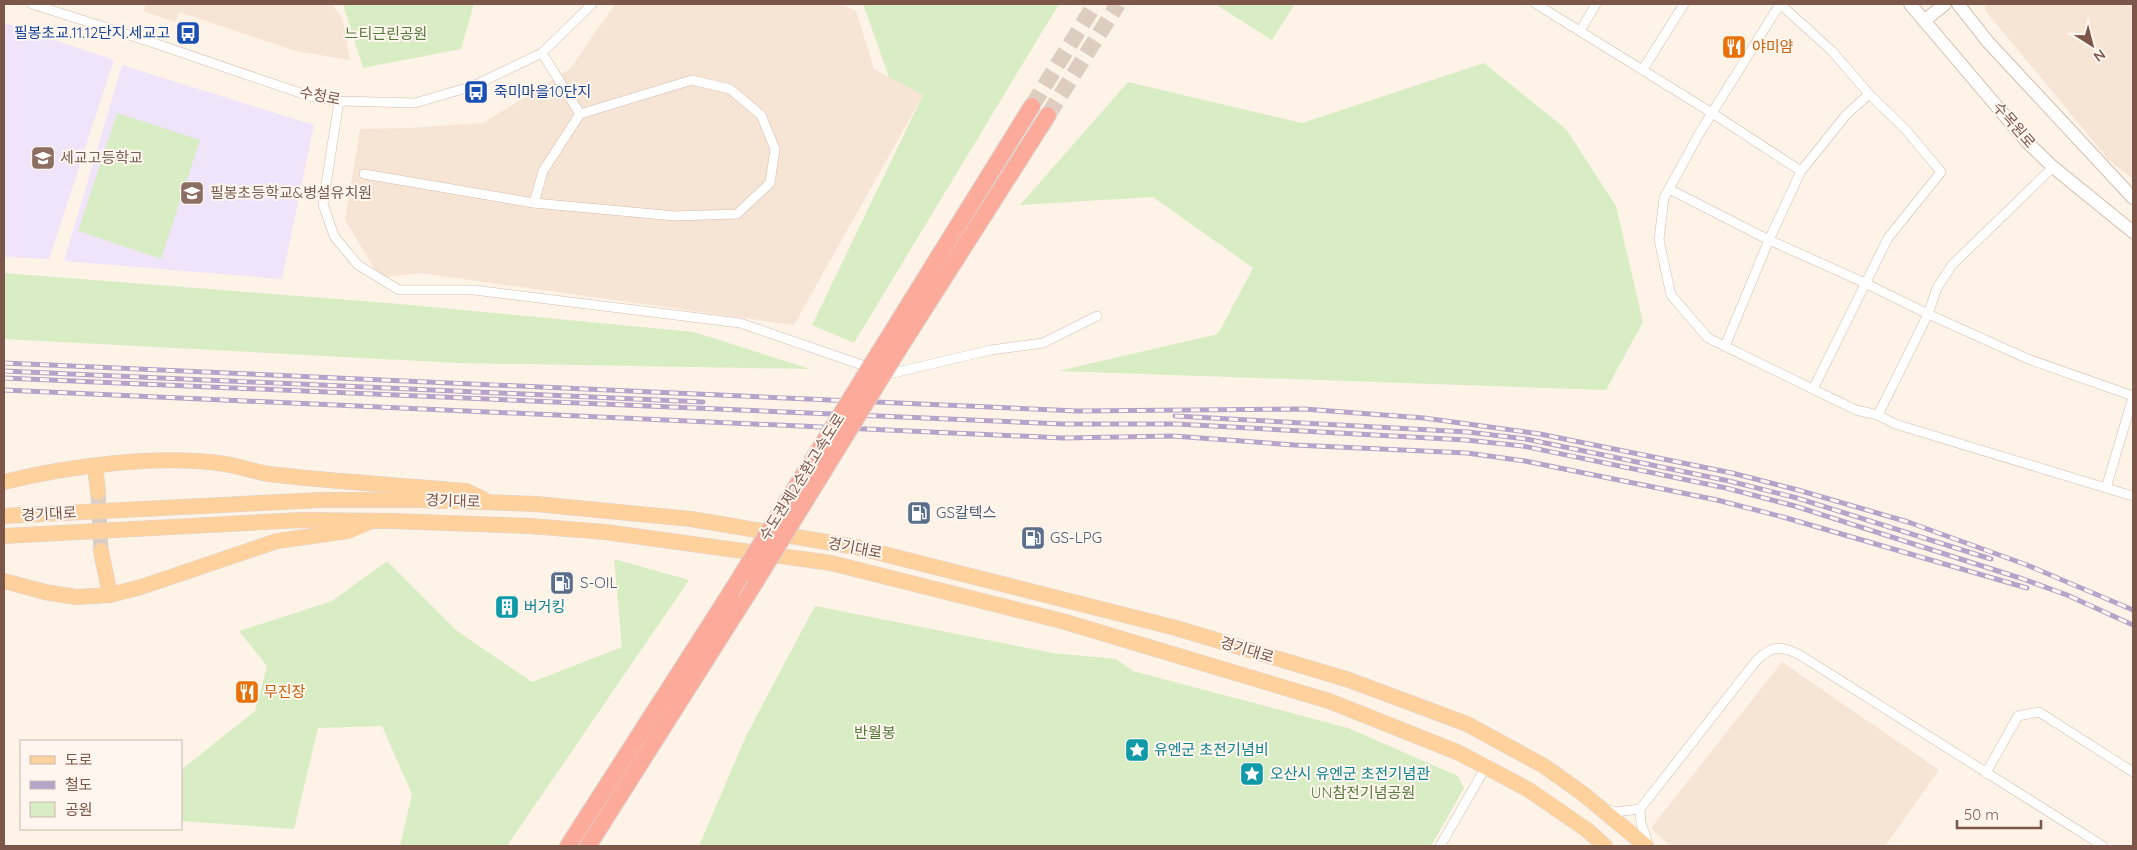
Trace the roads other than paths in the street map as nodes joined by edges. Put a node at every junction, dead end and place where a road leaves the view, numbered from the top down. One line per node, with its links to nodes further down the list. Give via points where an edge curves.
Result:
1 (32, 4): 15 (street, 수청로, via 308,96)
2 (592, 4): 12 (street, 수청로)
3 (1536, 4): 11 (street)
4 (1596, 4): 11 (street)
5 (1684, 4): 13 (street)
6 (1780, 4): 14 (street, via 1832,51); 17 (street)
7 (1910, 4): 10 (street, 수목원로)
8 (1945, 4): 10 (street)
9 (1958, 4): 24 (street, via 1988,42)
10 (1924, 21): 20 (street, 수목원로)
11 (1580, 30): 13 (street)
12 (542, 53): 15 (street, 수청로, via 473,86 415,103); 18 (street)
13 (1643, 69): 17 (street)
14 (1868, 94): 21 (street, via 1846,115); 28 (street, via 1906,130 1941,172 1888,238)
15 (339, 101): 30 (street, via 323,204 334,236 358,265 399,290 474,290 740,323 894,373 991,350 1043,343)
16 (1032, 106): 32 (highway, 수도권제2순환고속도로)
17 (1712, 113): 21 (street); 23 (street)
18 (580, 114): 25 (street, via 544,172); 25 (street, via 692,80 730,89 761,115 775,149 770,183 737,214 675,216)
19 (1048, 115): 32 (highway, 수도권제2순환고속도로)
20 (2053, 168): 26 (street, 수목원로); 29 (street, via 1952,265 1937,288)
21 (1801, 171): 27 (street)
22 (364, 174): 25 (street)
23 (1669, 189): 27 (street); 31 (street, via 1664,198 1659,240 1671,294 1708,338)
24 (2133, 198)
25 (534, 203)
26 (2133, 232)
27 (1769, 240): 28 (street); 31 (street)
28 (1866, 283): 29 (street); 33 (street)
29 (1928, 314): 34 (street, via 2028,359); 35 (street)
30 (1097, 316)
31 (1725, 346): 33 (street)
32 (891, 347): 49 (highway, 수도권제2순환고속도로, bridge, via 756,581); 54 (highway, 수도권제2순환고속도로, bridge)
33 (1813, 389): 35 (street, via 1856,410)
34 (2133, 397): 38 (street)
35 (1878, 415): 38 (street, via 1896,424)
36 (95, 466): 37 (main road); 39 (main road); 41 (main road, via 176,461 226,464 267,474 466,491)
37 (4, 482)
38 (2106, 488): 40 (street)
39 (98, 492)
40 (2133, 496)
41 (492, 503): 42 (main road, 경기대로, via 321,500); 52 (main road, 경기대로, via 536,504 691,520 856,547 1176,628 1349,680 1467,724 1544,766)
42 (4, 516)
43 (372, 520): 44 (main road, 경기대로, via 302,520); 47 (main road, via 348,531 277,541); 48 (main road, 경기대로, via 605,532 831,563 1062,621 1328,701 1457,752)
44 (4, 536)
45 (101, 551): 47 (main road)
46 (4, 581): 47 (main road, via 76,596)
47 (110, 594)
48 (1486, 767): 57 (street); 58 (main road, 경기대로, via 1529,790)
49 (638, 768): 55 (highway, 수도권제2순환고속도로); 56 (highway)
50 (2133, 772): 51 (street, via 2039,712 2018,716)
51 (1986, 773): 53 (street, via 1800,655 1776,647 1756,661); 60 (street)
52 (1600, 808): 53 (street, via 1616,812); 59 (main road, 경기대로)
53 (1640, 809): 59 (street)
54 (568, 846)
55 (588, 846)
56 (595, 846)
57 (1440, 846)
58 (1605, 846)
59 (1647, 846)
60 (2103, 846)

